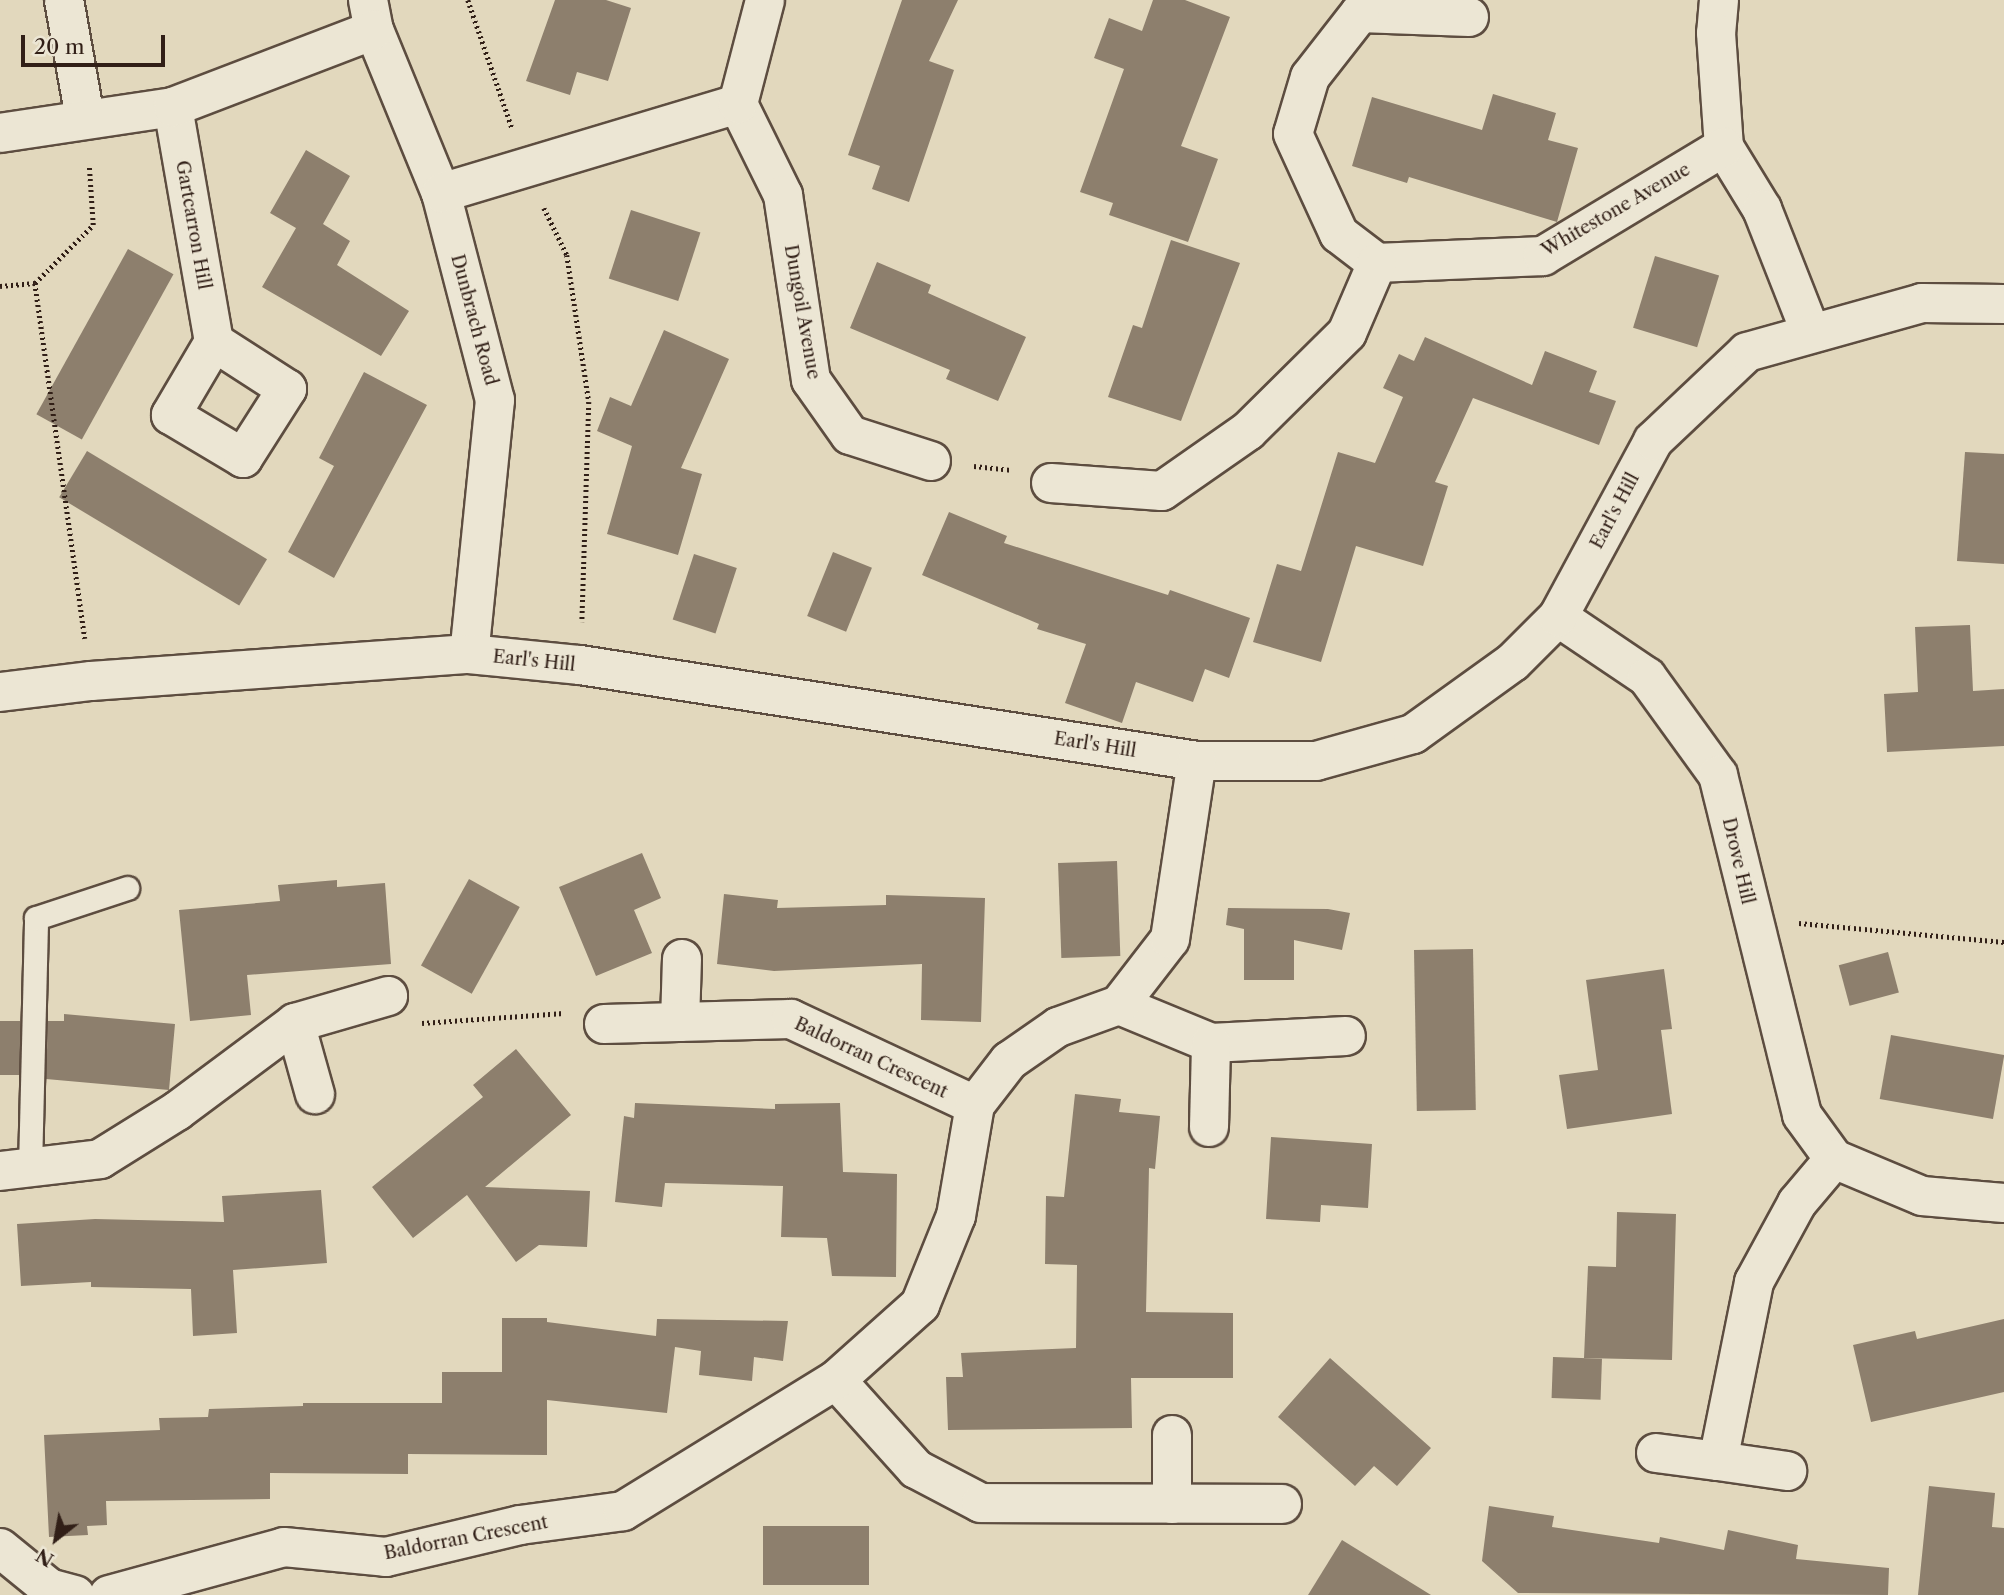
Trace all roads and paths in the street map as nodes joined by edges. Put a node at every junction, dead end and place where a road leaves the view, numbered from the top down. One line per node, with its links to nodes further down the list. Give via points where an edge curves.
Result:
1 (64, 0): 10 (street)
2 (468, 0): 13 (path)
3 (765, 0): 8 (street)
4 (1719, 0): 12 (street, via 1716,33)
5 (1359, 6): 7 (street); 15 (street, via 1310,77 1293,134 1339,234)
6 (371, 15): 9 (street); 14 (street, Dunbrach Road)
7 (1469, 17)
8 (738, 104): 13 (street); 21 (street, Dungoil Avenue, via 783,195 810,380 850,435)
9 (173, 107): 10 (street); 20 (street, Gartcarron Hill)
10 (85, 118): 11 (street); 16 (path, via 93,225)
11 (0, 133)
12 (1724, 147): 15 (street, Whitestone Avenue, via 1543,256); 19 (street, via 1762,209)
13 (525, 168): 14 (street); 25 (path, via 567,255 589,402)
14 (441, 193): 24 (street, Dunbrach Road, via 495,400)
15 (1377, 262): 22 (street, via 1347,333 1248,431 1162,491)
16 (35, 283): 17 (path); 26 (path)
17 (0, 286)
18 (2004, 304): 19 (street, Earl's Hill, via 1922,303)
19 (1810, 331): 23 (street, Earl's Hill, via 1748,352 1653,441)
20 (214, 342)
21 (931, 461): 22 (path, via 1023,471)
22 (1051, 483)
23 (1558, 617): 28 (street, Earl's Hill, via 1513,662 1413,734 1315,761); 30 (street, Drove Hill, via 1647,677 1718,775)
24 (469, 654): 25 (street, Earl's Hill); 26 (street, Earl's Hill)
25 (580, 665): 28 (street, Earl's Hill)
26 (91, 681): 27 (street, Earl's Hill)
27 (0, 692)
28 (1197, 761): 34 (street, via 1170,939)
29 (127, 888): 44 (lane, via 36,918)
30 (1751, 919): 31 (path); 43 (street, Drove Hill, via 1802,1115)
31 (2004, 942)
32 (681, 959): 35 (street)
33 (388, 996): 36 (street); 37 (path, via 407,1024 590,1011)
34 (1119, 1005): 39 (street); 41 (street, via 1058,1027 1019,1054)
35 (680, 1022): 37 (street, Baldorran Crescent); 41 (street, Baldorran Crescent, via 791,1019)
36 (295, 1023): 40 (street); 44 (street, via 177,1111 100,1159)
37 (604, 1024)
38 (1346, 1036): 39 (street)
39 (1211, 1043): 42 (street)
40 (315, 1094)
41 (975, 1105): 46 (street, Baldorran Crescent, via 956,1216 920,1305)
42 (1209, 1127)
43 (1834, 1159): 45 (street, via 1922,1196); 49 (street, via 1797,1203 1754,1282)
44 (15, 1169)
45 (2004, 1203)
46 (836, 1380): 51 (street, via 916,1469 981,1503); 55 (street, Baldorran Crescent, via 624,1511 520,1525 386,1557 284,1547)
47 (1172, 1435): 51 (street)
48 (1656, 1452): 49 (street)
49 (1718, 1461): 50 (street)
50 (1787, 1471)
51 (1172, 1504): 52 (street)
52 (1282, 1504)
53 (0, 1548): 54 (street, via 49,1588)
54 (75, 1595)
55 (109, 1595)

